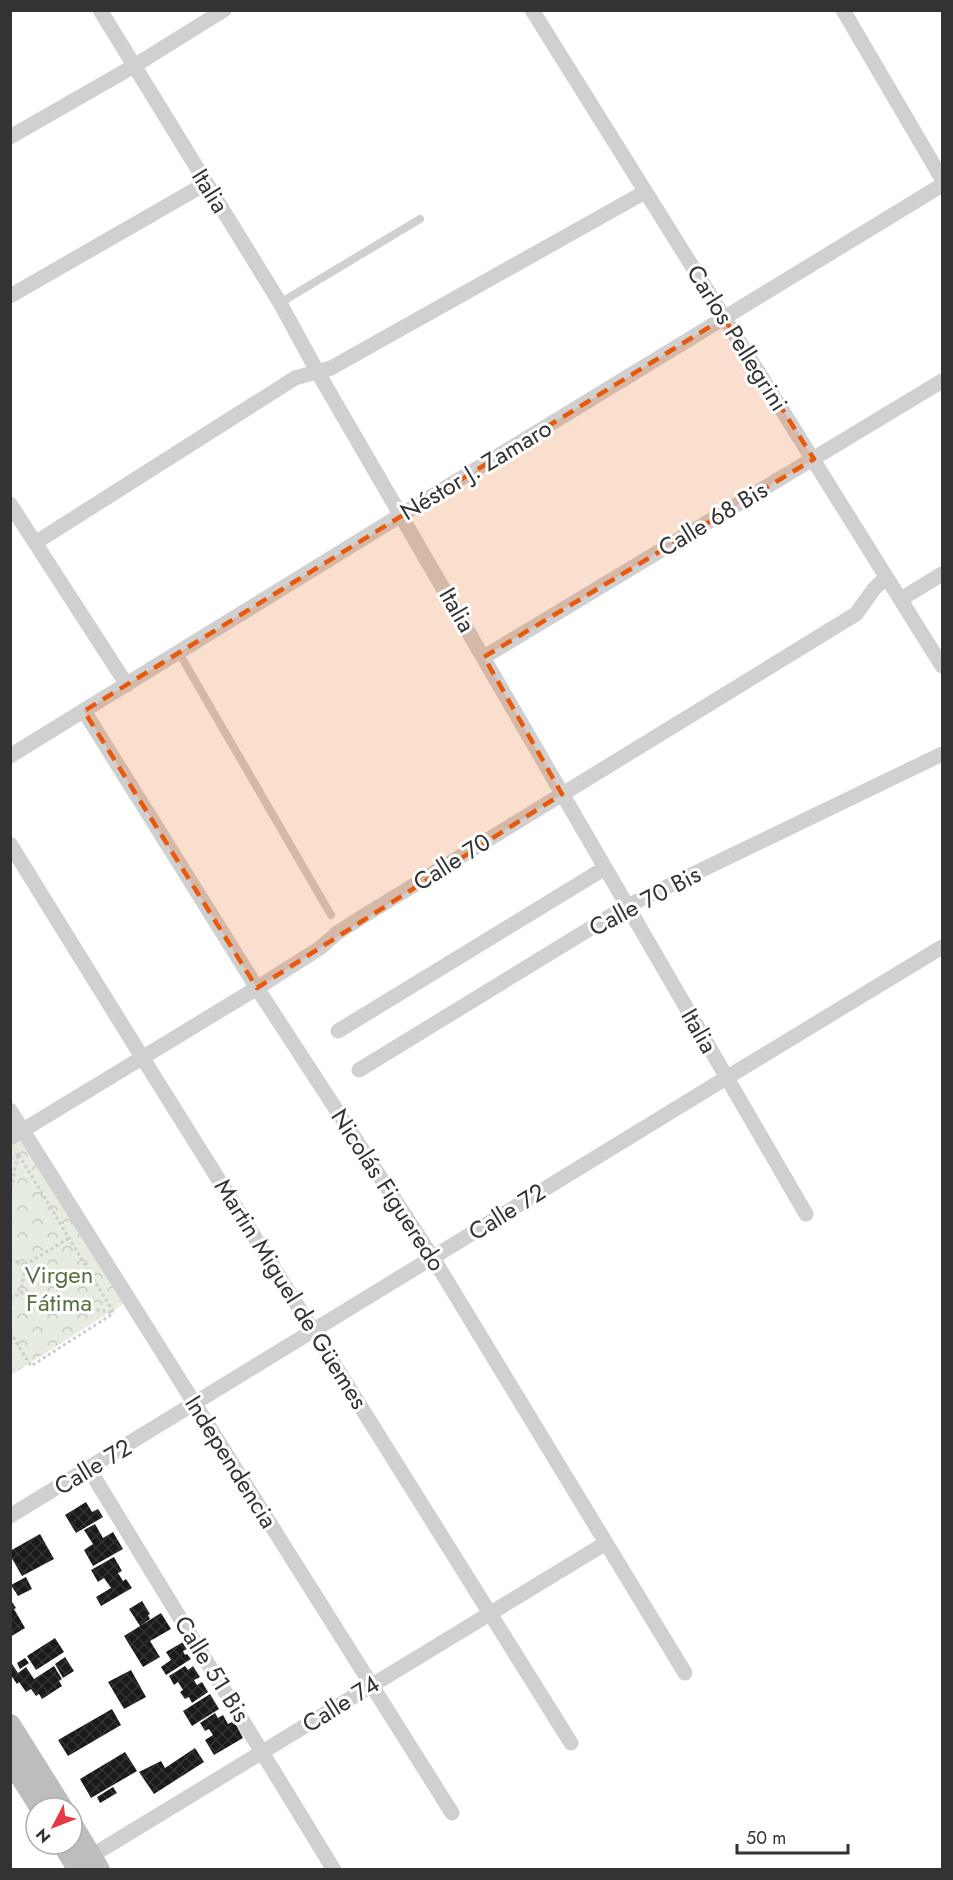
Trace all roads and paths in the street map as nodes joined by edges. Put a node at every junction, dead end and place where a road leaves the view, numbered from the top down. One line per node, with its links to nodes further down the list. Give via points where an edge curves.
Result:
1 (100, 10): 5 (street, Italia)
2 (224, 10): 5 (street)
3 (532, 10): 10 (street, Carlos Pellegrini)
4 (843, 10): 7 (street)
5 (134, 66): 6 (street); 8 (street, Italia)
6 (10, 137)
7 (942, 179)
8 (206, 184): 12 (street); 13 (street, Italia)
9 (942, 185): 14 (street, Néstor J. Zamaro)
10 (645, 192): 14 (street, Carlos Pellegrini); 15 (street, via 331,368)
11 (420, 219): 13 (lane)
12 (10, 296)
13 (280, 303): 15 (street, Italia)
14 (724, 318): 17 (street, Carlos Pellegrini); 19 (street, Néstor J. Zamaro)
15 (317, 371): 19 (street, Italia); 20 (street, via 295,378)
16 (942, 381): 17 (street, Calle 68 Bis)
17 (814, 459): 22 (street, Carlos Pellegrini); 25 (street, Calle 68 Bis)
18 (10, 504): 20 (street)
19 (401, 515): 24 (street, Néstor J. Zamaro); 25 (street, Italia)
20 (35, 543): 27 (street)
21 (942, 574): 23 (street)
22 (886, 577): 23 (street, Carlos Pellegrini); 31 (street, Calle 70, via 856,614)
23 (901, 599): 26 (street, Carlos Pellegrini)
24 (179, 653): 27 (street, Néstor J. Zamaro); 35 (lane)
25 (484, 657): 31 (street, Italia)
26 (942, 666)
27 (127, 685): 28 (street, Néstor J. Zamaro)
28 (84, 711): 30 (street, Néstor J. Zamaro); 37 (street, Nicolás Figueredo)
29 (942, 754): 34 (street, Calle 70 Bis)
30 (10, 756)
31 (562, 794): 33 (street, Italia); 37 (street, Calle 70, via 362,917)
32 (10, 844): 39 (street, Martin Miguel de Güemes)
33 (605, 868): 34 (street, Italia); 38 (street)
34 (627, 906): 40 (street, Calle 70 Bis); 41 (street, Italia)
35 (331, 915)
36 (942, 947): 41 (street, Calle 72)
37 (256, 988): 39 (street, Calle 70); 49 (street, Nicolás Figueredo)
38 (338, 1031)
39 (142, 1057): 43 (street, Calle 70); 55 (street, Martin Miguel de Güemes)
40 (359, 1070)
41 (726, 1078): 47 (street, Italia); 49 (street, Calle 72)
42 (10, 1110): 43 (street, Independencia)
43 (17, 1135): 57 (street, Independencia)
44 (18, 1154): 45 (path); 46 (path); 48 (path)
45 (10, 1158)
46 (10, 1194)
47 (806, 1214)
48 (69, 1238): 51 (path); 54 (path)
49 (433, 1258): 55 (street, Calle 72); 60 (street, Nicolás Figueredo)
50 (10, 1259): 51 (path)
51 (25, 1265): 52 (path)
52 (21, 1293): 53 (path); 54 (path)
53 (10, 1299)
54 (114, 1313): 56 (path, via 31,1366)
55 (315, 1331): 57 (street, Calle 72); 61 (street, Martin Miguel de Güemes)
56 (10, 1332)
57 (195, 1404): 58 (street, Calle 72); 63 (street, Independencia)
58 (89, 1469): 59 (street, Calle 72); 66 (street, Calle 51 Bis)
59 (10, 1516)
60 (606, 1543): 61 (street, Calle 74); 62 (street, Nicolás Figueredo)
61 (490, 1613): 63 (street, Calle 74); 65 (street, Martin Miguel de Güemes)
62 (685, 1672)
63 (372, 1684): 66 (street, Calle 74); 70 (street, Independencia)
64 (10, 1725): 69 (main road)
65 (572, 1743)
66 (263, 1752): 71 (street, Calle 74); 72 (street, Calle 51 Bis)
67 (10, 1759): 68 (main road)
68 (33, 1796)
69 (54, 1796)
70 (452, 1813)
71 (86, 1865)
72 (334, 1869)

